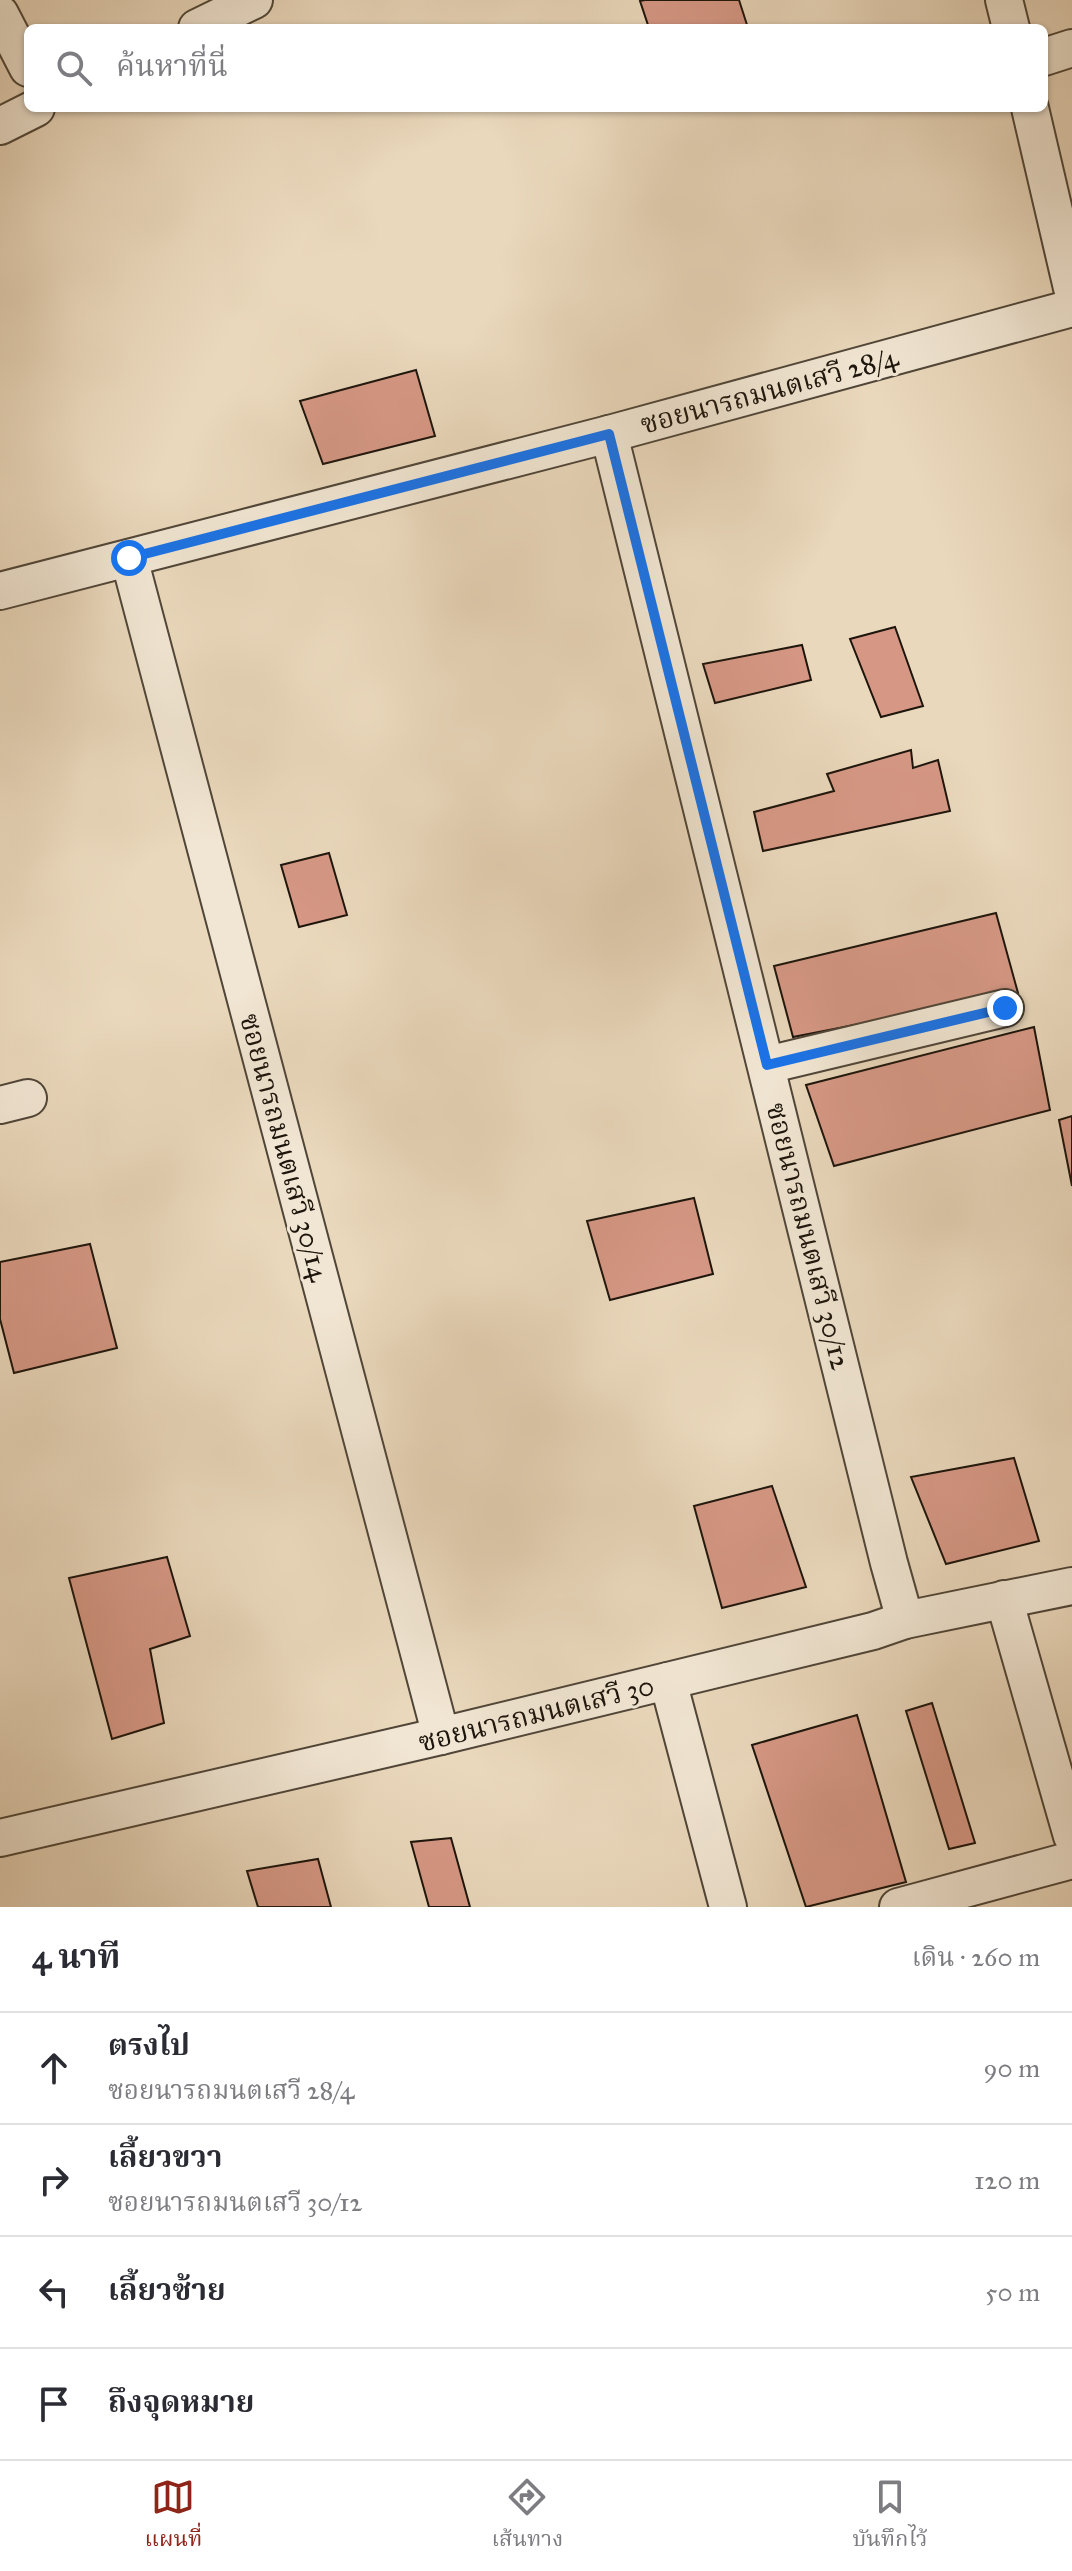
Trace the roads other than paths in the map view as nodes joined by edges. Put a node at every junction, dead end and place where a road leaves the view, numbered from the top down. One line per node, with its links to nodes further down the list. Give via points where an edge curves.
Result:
1 (254, 0): 3 (street)
2 (0, 14): 6 (street)
3 (205, 24)
4 (1072, 48): 5 (street)
5 (1048, 56)
6 (24, 60)
7 (28, 112): 9 (street)
8 (1031, 112): 10 (street)
9 (0, 126)
10 (1072, 288)
11 (1072, 308): 12 (street, ซอยนารถมนตเสวี 28/4)
12 (609, 434): 13 (street, ซอยนารถมนตเสวี 28/4); 16 (street, ซอยนารถมนตเสวี 30/12)
13 (129, 558): 14 (street, ซอยนารถมนตเสวี 28/4); 21 (street, ซอยนารถมนตเสวี 30/14)
14 (0, 591)
15 (1005, 1008): 16 (street)
16 (767, 1065): 19 (street, ซอยนารถมนตเสวี 30/12)
17 (1072, 1586): 18 (street, ซอยนารถมนตเสวี 30)
18 (1004, 1599): 19 (street, ซอยนารถมนตเสวี 30); 23 (street)
19 (905, 1620): 20 (street, ซอยนารถมนตเสวี 30)
20 (668, 1681): 21 (street, ซอยนารถมนตเสวี 30); 25 (street)
21 (441, 1736): 22 (street, ซอยนารถมนตเสวี 30)
22 (2, 1832)
23 (1072, 1836)
24 (1072, 1860): 26 (street)
25 (728, 1907)
26 (898, 1907)

